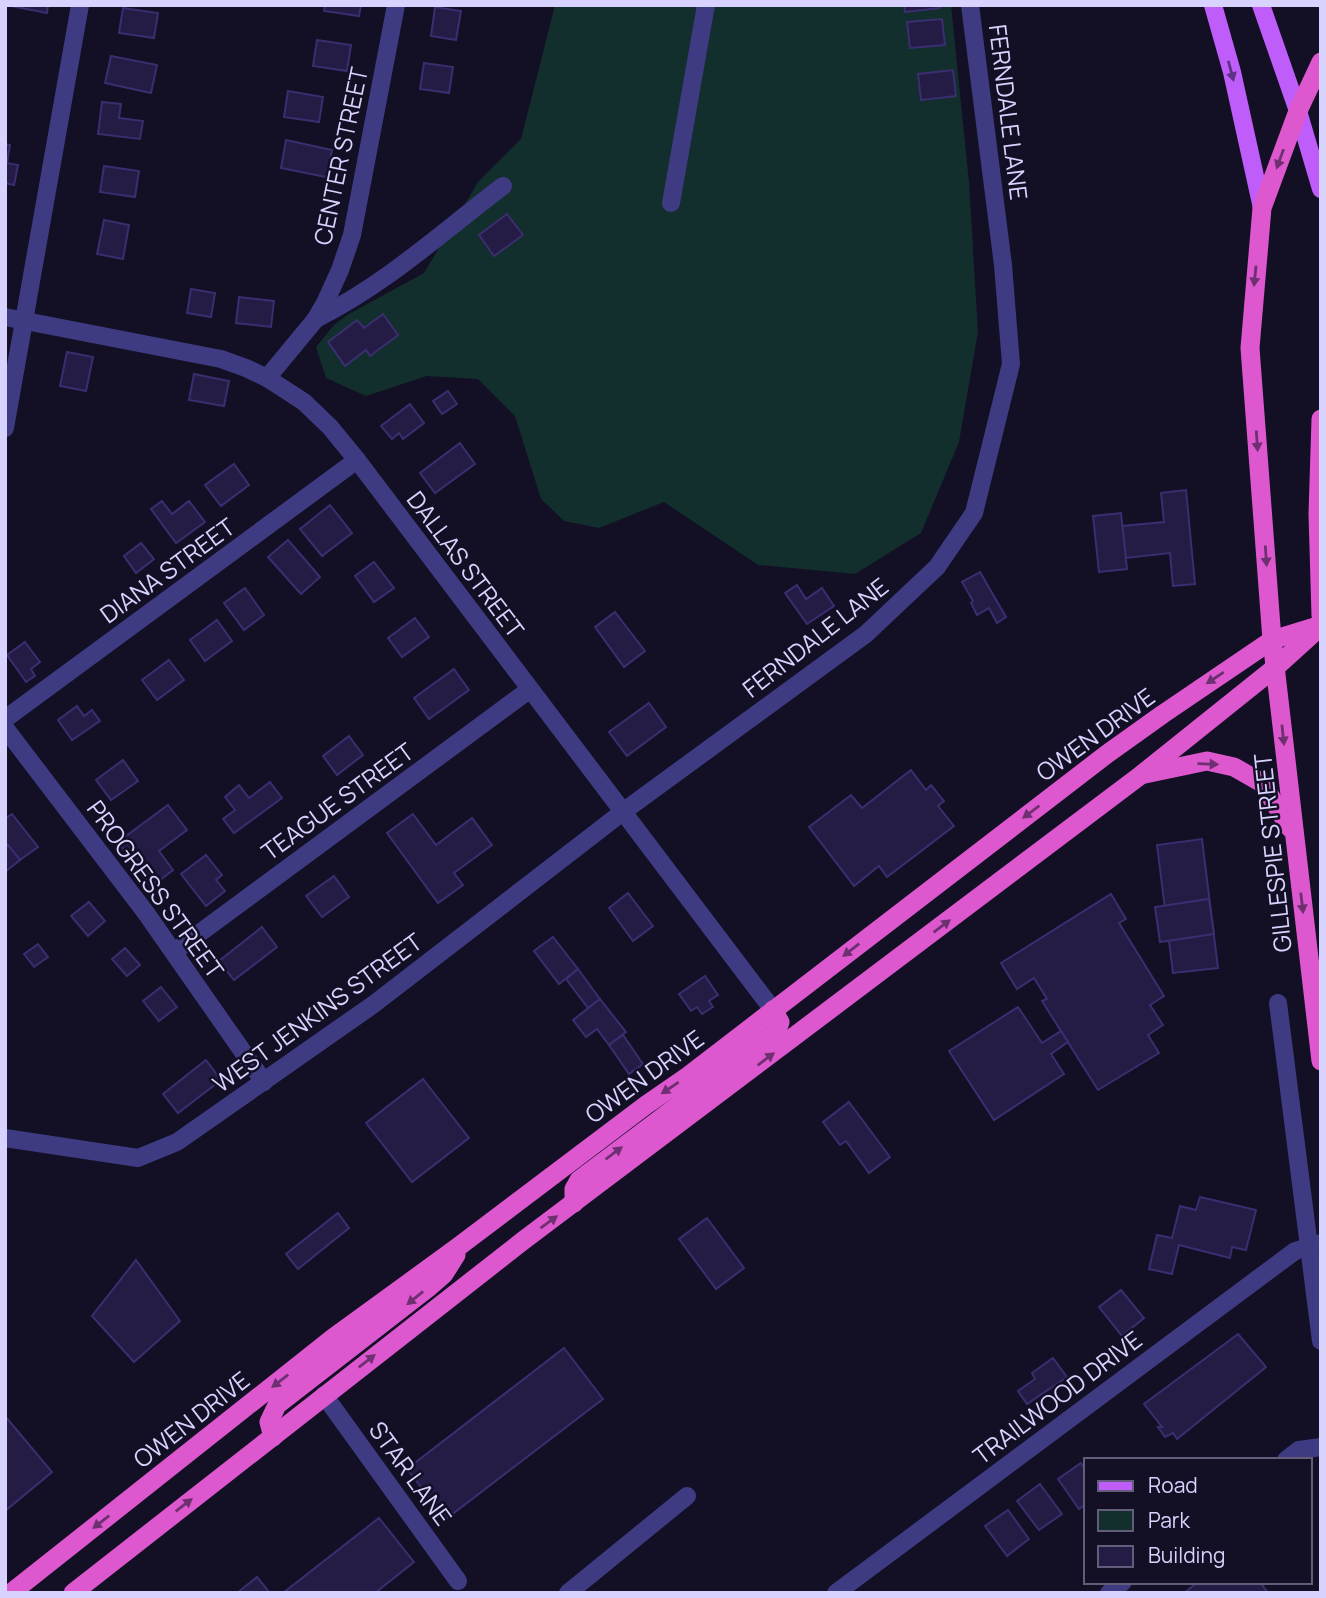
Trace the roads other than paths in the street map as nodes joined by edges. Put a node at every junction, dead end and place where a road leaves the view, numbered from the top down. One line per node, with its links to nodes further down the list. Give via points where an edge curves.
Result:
1 (80, 5): 15 (street)
2 (396, 5): 14 (street, CENTER STREET, via 352,235)
3 (706, 5): 11 (street)
4 (970, 5): 28 (street, FERNDALE LANE, via 1011,364 974,513 937,567 866,634)
5 (1213, 5): 12 (main road, one-way to 12)
6 (1261, 5): 8 (main road)
7 (1321, 62): 8 (highway, GILLESPIE STREET)
8 (1298, 111): 10 (main road); 12 (highway, GILLESPIE STREET, one-way to 12)
9 (503, 186): 14 (street, via 394,273)
10 (1321, 189)
11 (671, 204)
12 (1262, 208): 22 (highway, GILLESPIE STREET, one-way to 22, via 1250,348)
13 (5, 317): 15 (street, DALLAS STREET)
14 (315, 320): 16 (street, CENTER STREET)
15 (25, 321): 16 (street, DALLAS STREET, via 221,359); 18 (street)
16 (267, 377): 19 (street, DALLAS STREET, via 304,402)
17 (1321, 419): 20 (highway)
18 (5, 428)
19 (357, 460): 24 (street, DALLAS STREET); 25 (street, DIANA STREET)
20 (1321, 616)
21 (1321, 625): 22 (highway, OWEN DRIVE); 23 (highway, OWEN DRIVE)
22 (1272, 640): 23 (highway, GILLESPIE STREET); 32 (highway, OWEN DRIVE, one-way to 32, via 1107,754)
23 (1276, 667): 27 (highway, OWEN DRIVE); 29 (highway, GILLESPIE STREET, one-way to 29)
24 (529, 690): 28 (street, DALLAS STREET); 30 (street, TEAGUE STREET)
25 (5, 719)
26 (5, 728): 30 (street, PROGRESS STREET)
27 (1141, 775): 29 (highway, one-way to 29, via 1207,761 1234,767 1262,783); 36 (highway, OWEN DRIVE, one-way to 27)
28 (624, 811): 32 (street, DALLAS STREET); 34 (street, WEST JENKINS STREET, via 395,988)
29 (1294, 835): 33 (highway, GILLESPIE STREET, one-way to 33)
30 (174, 952): 34 (street, PROGRESS STREET)
31 (1278, 1003): 37 (street, via 1289,1105)
32 (773, 1010): 36 (highway, one-way to 32, via 579,1180 777,1031 780,1022); 38 (highway, OWEN DRIVE, one-way to 38)
33 (1321, 1060)
34 (264, 1082): 35 (street, WEST JENKINS STREET, via 177,1142 138,1158)
35 (5, 1138)
36 (575, 1203): 40 (highway, OWEN DRIVE, one-way to 36)
37 (1315, 1244): 39 (street); 49 (street, TRAILWOOD DRIVE, via 1294,1251)
38 (458, 1247): 41 (highway, one-way to 41, via 444,1273 277,1405 269,1422); 46 (highway, OWEN DRIVE, one-way to 46, via 333,1338)
39 (1321, 1341)
40 (324, 1395): 41 (highway, OWEN DRIVE); 45 (street, STAR LANE)
41 (273, 1437): 47 (highway, OWEN DRIVE, one-way to 41)
42 (1321, 1447): 43 (street, via 1299,1450)
43 (1289, 1458)
44 (687, 1496): 48 (street)
45 (460, 1589)
46 (11, 1593)
47 (73, 1593)
48 (568, 1593)
49 (836, 1593)

